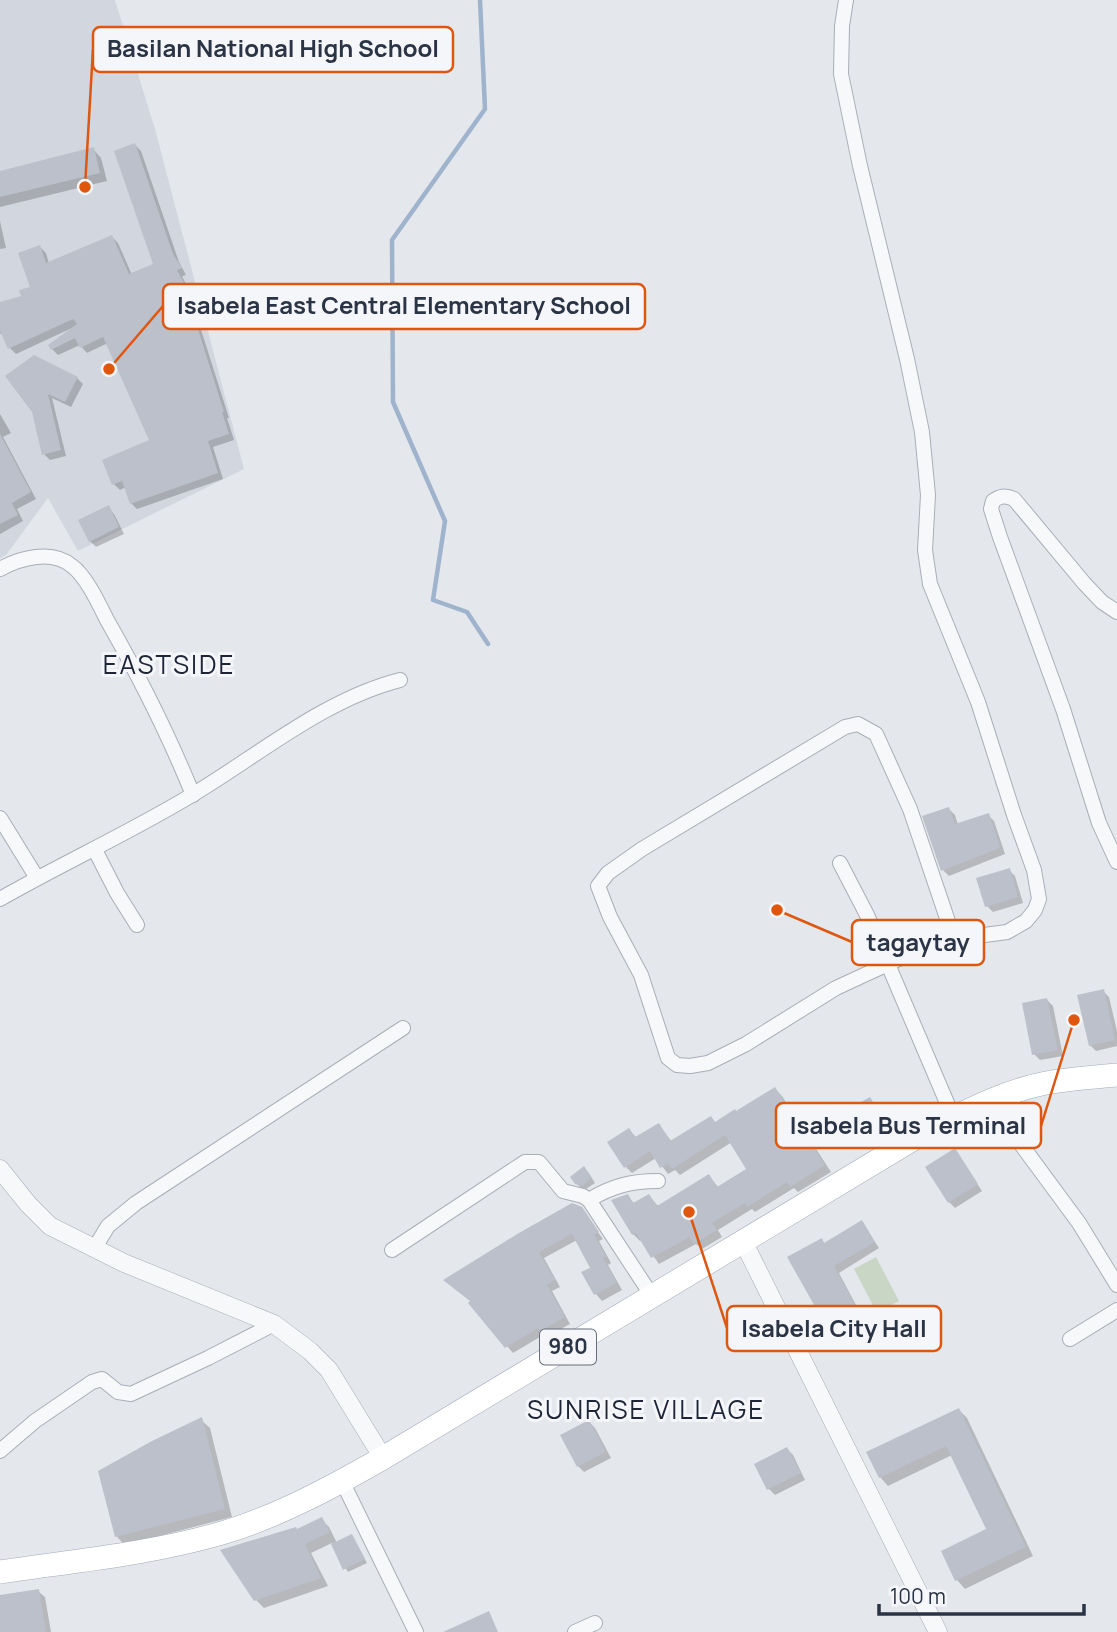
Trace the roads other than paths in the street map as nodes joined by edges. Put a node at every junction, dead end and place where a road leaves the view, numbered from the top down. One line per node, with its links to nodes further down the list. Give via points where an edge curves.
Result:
1 (846, 0): 13 (street, via 841,74 922,432 930,584 978,702 1038,889 1035,910 1026,921 1007,932)
2 (0, 569): 5 (street, via 41,556 72,566 145,685)
3 (1117, 612): 8 (street, via 1084,583 1014,499 1006,496 993,501 993,518 1063,709 1098,823)
4 (400, 680): 5 (street, via 301,724)
5 (193, 795): 7 (street)
6 (0, 818): 10 (street)
7 (95, 850): 10 (street); 12 (street)
8 (1117, 862)
9 (840, 863): 14 (street)
10 (37, 878): 11 (street)
11 (0, 899)
12 (137, 925)
13 (954, 939): 14 (street); 14 (street, via 909,809 876,734 858,724 845,727 642,849 608,873 598,886 641,975 668,1058 677,1065 708,1063 836,988)
14 (888, 964): 18 (street)
15 (403, 1028): 23 (street, via 135,1203 108,1226)
16 (1117, 1075): 17 (main road, 980, via 1044,1083)
17 (989, 1101): 18 (main road, 980); 25 (street, via 1079,1223)
18 (953, 1118): 22 (main road, 980)
19 (0, 1169): 23 (street, via 50,1226)
20 (657, 1181): 21 (street, via 624,1183)
21 (589, 1200): 24 (street, via 563,1191 539,1162 526,1162); 26 (street)
22 (744, 1242): 26 (main road, 980); 37 (street)
23 (94, 1249): 28 (street)
24 (392, 1250)
25 (1117, 1284)
26 (652, 1296): 31 (main road, 980)
27 (1117, 1310): 29 (street)
28 (274, 1324): 30 (street, via 131,1394 118,1392 102,1379 92,1382); 31 (street, via 329,1370)
29 (1070, 1339)
30 (0, 1451)
31 (383, 1458): 32 (main road, 980)
32 (342, 1482): 33 (main road, 980, via 222,1533); 35 (street)
33 (0, 1572)
34 (595, 1623): 36 (street)
35 (416, 1632)
36 (575, 1632)
37 (938, 1632)

